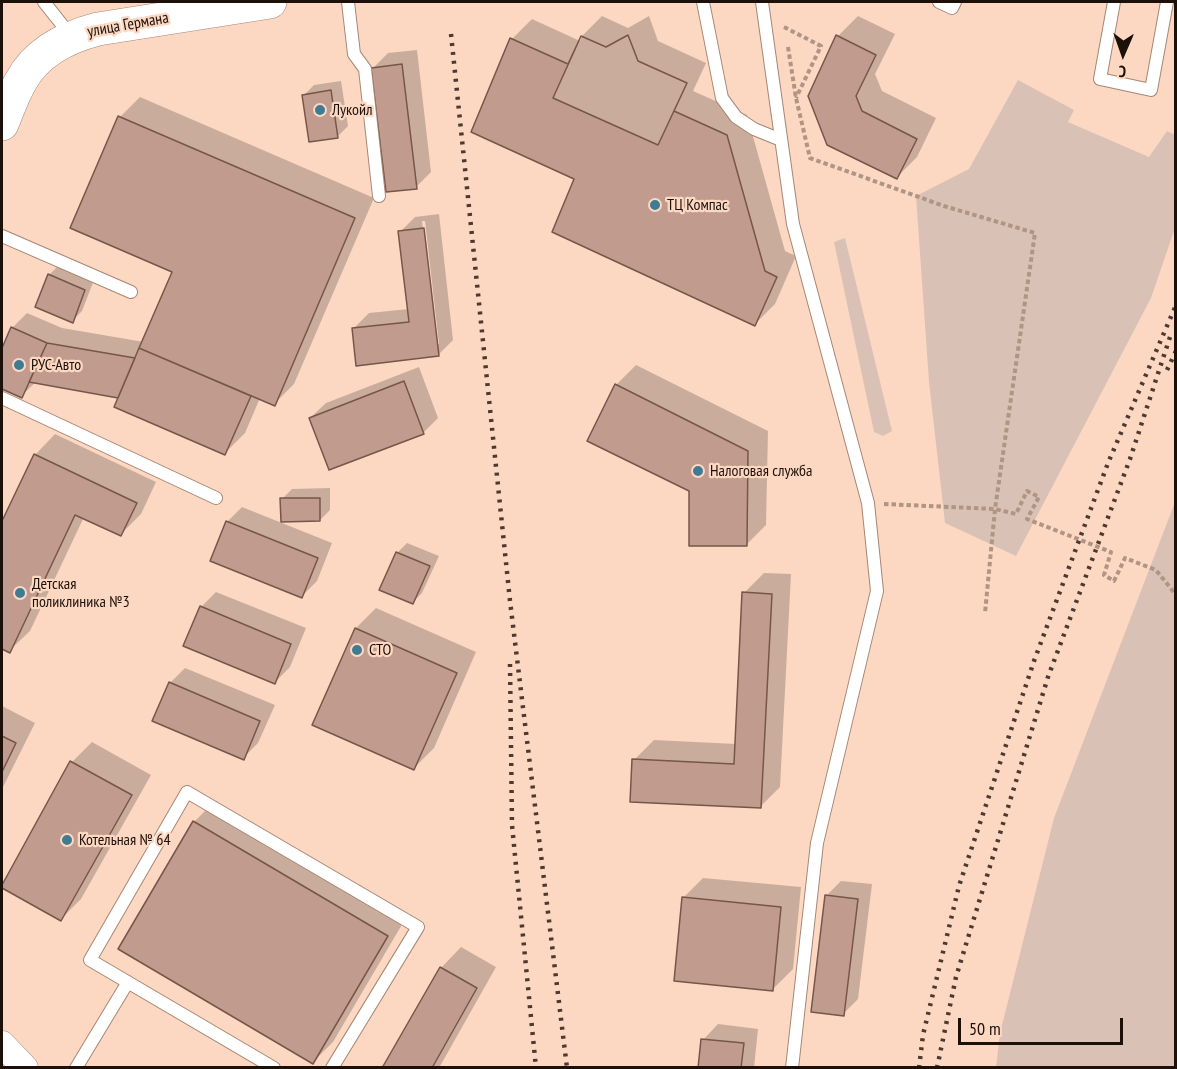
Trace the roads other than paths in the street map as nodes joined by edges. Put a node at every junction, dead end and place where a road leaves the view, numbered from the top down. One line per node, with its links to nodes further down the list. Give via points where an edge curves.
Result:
1 (44, 2): 10 (lane)
2 (264, 2): 10 (main road, улица Германа, via 98,29)
3 (348, 2): 13 (lane, via 354,54 364,69)
4 (703, 2): 12 (lane, via 722,98 736,117)
5 (762, 2): 12 (lane)
6 (939, 2): 7 (lane, via 952,8)
7 (955, 2)
8 (1114, 2): 9 (lane, via 1100,79 1151,90)
9 (1167, 2)
10 (71, 37): 11 (main road, улица Германа, via 45,52 28,70)
11 (2, 124)
12 (781, 140): 24 (lane, via 793,224 868,503 877,591 817,843)
13 (379, 196)
14 (2, 236): 15 (lane)
15 (131, 292)
16 (2, 398): 17 (lane)
17 (216, 498)
18 (128, 982): 21 (lane); 22 (lane); 23 (lane, via 90,960 187,792 418,927)
19 (2, 1044): 20 (street)
20 (25, 1068)
21 (76, 1068)
22 (274, 1068)
23 (332, 1068)
24 (792, 1068)

